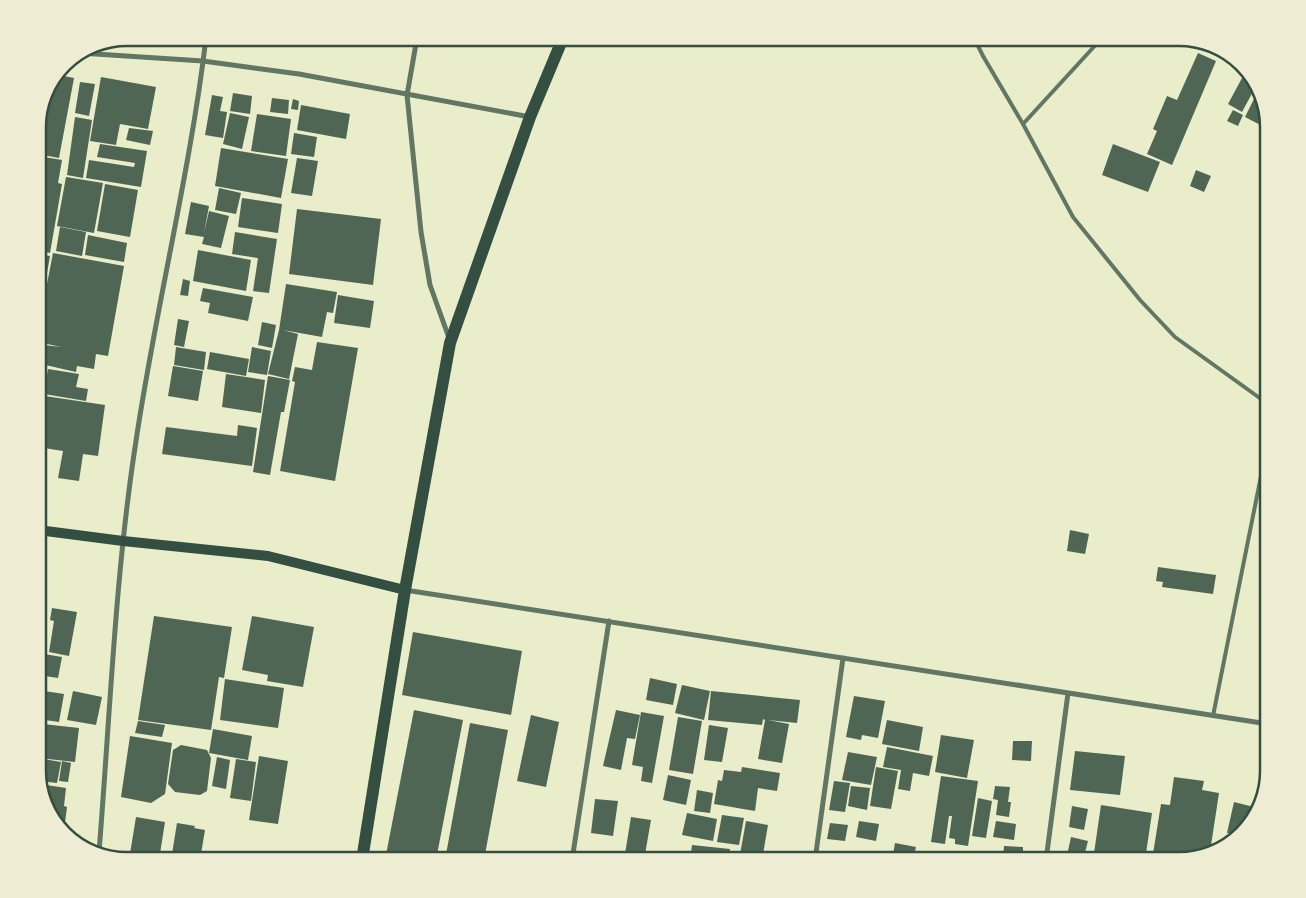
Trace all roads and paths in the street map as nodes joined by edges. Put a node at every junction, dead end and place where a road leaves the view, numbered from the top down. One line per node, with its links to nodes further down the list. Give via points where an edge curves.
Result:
1 (205, 46): 7 (street)
2 (415, 46): 8 (street)
3 (560, 46): 9 (main road)
4 (978, 46): 10 (lane)
5 (1095, 46): 10 (lane)
6 (93, 54): 7 (street)
7 (203, 61): 8 (street, via 299,74); 15 (street, via 136,441)
8 (406, 95): 9 (street); 11 (street, via 430,285)
9 (530, 117): 11 (main road)
10 (1023, 124): 12 (lane, via 1073,217 1140,300 1175,338)
11 (450, 343): 16 (main road)
12 (1260, 398)
13 (1260, 481): 20 (lane)
14 (46, 531): 15 (main road)
15 (123, 541): 16 (main road, via 268,556); 22 (street)
16 (406, 590): 17 (street); 23 (main road)
17 (609, 622): 18 (street); 24 (street)
18 (843, 658): 19 (street); 25 (street)
19 (1068, 693): 20 (street); 26 (street)
20 (1213, 716): 21 (street)
21 (1260, 723)
22 (99, 846)
23 (363, 852)
24 (573, 852)
25 (816, 852)
26 (1047, 852)

